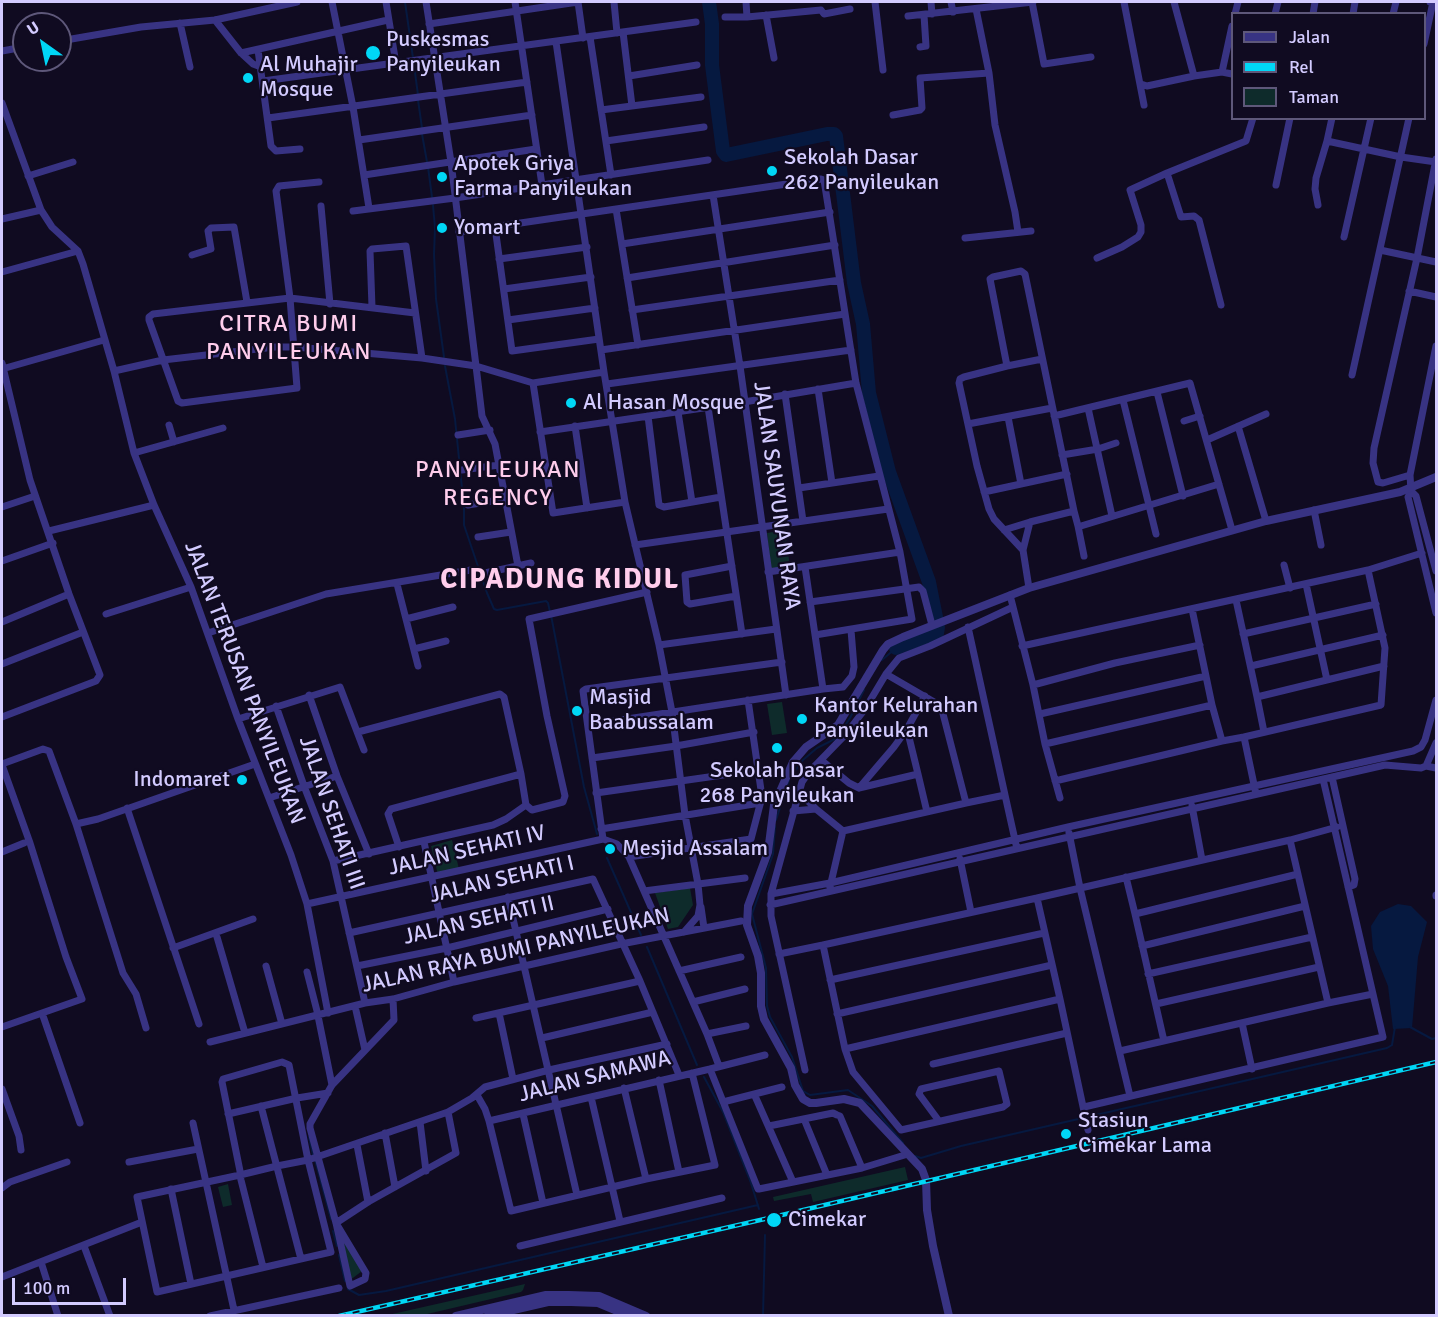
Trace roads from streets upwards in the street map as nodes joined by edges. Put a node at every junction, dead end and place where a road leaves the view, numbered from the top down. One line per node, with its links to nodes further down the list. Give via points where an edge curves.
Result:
1 (297, 2): 27 (street)
2 (332, 2): 32 (street)
3 (386, 2): 28 (street)
4 (426, 2): 31 (street)
5 (515, 2): 20 (street)
6 (578, 2): 20 (street); 35 (street)
7 (614, 2): 33 (street)
8 (746, 2): 26 (street)
9 (821, 2): 19 (street)
10 (875, 2): 51 (street)
11 (931, 2): 23 (street)
12 (951, 2): 21 (street)
13 (1032, 2): 18 (street); 43 (street, via 1044,64)
14 (1124, 2): 59 (street)
15 (1174, 2): 56 (street)
16 (1433, 2): 37 (street)
17 (850, 9): 19 (street, via 824,14)
18 (976, 9): 21 (street); 53 (street)
19 (822, 10): 22 (street)
20 (516, 11): 31 (street); 39 (street)
21 (952, 12): 23 (street)
22 (766, 15): 26 (street); 44 (street)
23 (928, 15): 25 (street); 40 (street, via 926,46)
24 (725, 16): 26 (street)
25 (908, 16)
26 (747, 17)
27 (215, 20): 30 (street); 42 (street)
28 (388, 20): 32 (street); 46 (street)
29 (696, 22): 33 (street)
30 (180, 23): 36 (street); 48 (street)
31 (429, 24): 45 (street)
32 (339, 31): 41 (street); 50 (street)
33 (620, 32): 35 (street); 55 (street)
34 (1231, 34): 52 (street)
35 (587, 37): 38 (street); 66 (street)
36 (72, 39)
37 (1426, 39)
38 (556, 42): 39 (street); 92 (street, JALAN RAYA BUMI PANYILEUKAN)
39 (522, 47): 45 (street); 58 (street)
40 (920, 47)
41 (258, 50): 42 (street); 49 (street)
42 (241, 52): 49 (street)
43 (1091, 57)
44 (774, 58)
45 (434, 59): 46 (street); 60 (street)
46 (396, 64): 50 (street)
47 (697, 65): 55 (street)
48 (190, 67)
49 (261, 67): 57 (street)
50 (345, 70): 57 (street); 64 (street)
51 (883, 70)
52 (1222, 72): 54 (street); 56 (street)
53 (989, 73): 68 (street, via 920,78 922,108); 111 (street, via 995,125)
54 (1231, 74)
55 (630, 76): 65 (street)
56 (1194, 76): 59 (street)
57 (263, 81): 69 (street)
58 (527, 82): 60 (street); 67 (street)
59 (1141, 84): 63 (street)
60 (440, 94): 64 (street); 75 (street)
61 (701, 97): 65 (street)
62 (2, 103): 91 (street)
63 (1144, 105)
64 (353, 106): 69 (street); 77 (street)
65 (633, 106): 66 (street)
66 (601, 110): 78 (street)
67 (532, 115): 75 (street); 81 (street)
68 (893, 115)
69 (268, 118): 80 (street, via 273,150)
70 (1252, 120): 88 (street, via 1246,141)
71 (1290, 120): 95 (street)
72 (1332, 120): 79 (street)
73 (1371, 120): 82 (street)
74 (1409, 120): 83 (street)
75 (445, 127): 77 (street); 87 (street)
76 (704, 127): 78 (street)
77 (359, 140): 89 (street)
78 (606, 141): 90 (street)
79 (1327, 141): 82 (street); 98 (street, via 1316,178)
80 (300, 149)
81 (536, 149): 87 (street); 94 (street)
82 (1364, 149): 83 (street); 112 (street)
83 (1401, 157): 85 (street); 117 (street)
84 (708, 160): 90 (street)
85 (1436, 161): 121 (street)
86 (73, 162): 91 (street)
87 (451, 162): 89 (street); 97 (street)
88 (1167, 173): 120 (street, via 1126,192 1141,232 1122,247); 136 (street, via 1181,217 1194,216 1199,220)
89 (364, 175): 100 (street)
90 (611, 175): 92 (street)
91 (28, 176): 102 (street)
92 (576, 180): 94 (street); 105 (street, JALAN RAYA BUMI PANYILEUKAN)
93 (319, 182): 133 (street, via 279,186 276,191)
94 (542, 185): 97 (street)
95 (1276, 185)
96 (713, 195): 101 (street); 104 (street, via 821,178); 108 (street, JALAN SAUYUNAN RAYA)
97 (455, 198): 100 (street); 110 (street)
98 (1318, 205)
99 (321, 206): 135 (street)
100 (369, 208): 103 (street)
101 (616, 209): 105 (street); 114 (street)
102 (41, 210): 106 (street); 118 (street, via 52,227)
103 (353, 211)
104 (830, 212): 108 (street); 115 (street)
105 (582, 215): 107 (street); 116 (street, JALAN RAYA BUMI PANYILEUKAN)
106 (2, 219)
107 (495, 227): 110 (street); 122 (street)
108 (719, 229): 114 (street); 123 (street, JALAN SAUYUNAN RAYA)
109 (1031, 231): 111 (street)
110 (459, 232): 154 (street)
111 (1018, 232): 113 (street)
112 (1344, 237)
113 (965, 238)
114 (622, 243): 127 (street)
115 (834, 245): 123 (street); 128 (street)
116 (587, 247): 122 (street); 126 (street, JALAN RAYA BUMI PANYILEUKAN)
117 (1380, 249): 121 (street); 160 (street)
118 (78, 251): 125 (street); 145 (street, JALAN TERUSAN PANYILEUKAN)
119 (192, 255): 134 (street, via 211,249 211,228 234,227)
120 (1097, 258)
121 (1418, 258): 124 (street); 130 (street)
122 (499, 259): 129 (street)
123 (724, 262): 127 (street); 131 (street, JALAN SAUYUNAN RAYA)
124 (1437, 262)
125 (2, 272)
126 (591, 277): 129 (street); 138 (street, JALAN RAYA BUMI PANYILEUKAN)
127 (627, 278): 139 (street)
128 (840, 280): 131 (street); 141 (street)
129 (504, 289): 142 (street)
130 (1409, 291): 132 (street); 196 (street, via 1373,463 1380,483)
131 (729, 297): 139 (street); 143 (street, JALAN SAUYUNAN RAYA)
132 (1437, 297)
133 (290, 298): 134 (street); 135 (street); 148 (street)
134 (247, 302): 153 (street, via 150,315)
135 (330, 304): 137 (street)
136 (1221, 305)
137 (372, 307): 140 (street); 140 (street, via 370,251 406,246)
138 (595, 308): 142 (street); 144 (street, JALAN RAYA BUMI PANYILEUKAN)
139 (632, 310): 146 (street)
140 (415, 313): 151 (street)
141 (846, 314): 143 (street); 150 (street)
142 (508, 320): 144 (street, via 512,351)
143 (734, 331): 146 (street); 155 (street, JALAN SAUYUNAN RAYA)
144 (599, 339): 149 (street, JALAN RAYA BUMI PANYILEUKAN)
145 (104, 340): 157 (street); 158 (street, JALAN TERUSAN PANYILEUKAN)
146 (638, 345): 149 (street)
147 (1437, 346): 196 (street)
148 (295, 347): 151 (street); 153 (street); 153 (street, via 299,386 296,389 182,403)
149 (601, 350): 159 (street, JALAN RAYA BUMI PANYILEUKAN)
150 (851, 350): 155 (street); 162 (street)
151 (422, 358): 154 (street)
152 (1042, 359): 156 (street); 156 (street, via 1025,274 1021,271 990,279); 172 (street)
153 (163, 360): 158 (street)
154 (476, 366): 161 (street); 184 (street, via 482,416)
155 (740, 366): 163 (street); 168 (street, JALAN SAUYUNAN RAYA)
156 (1007, 366): 179 (street, via 960,379)
157 (2, 367): 205 (street)
158 (114, 371): 191 (street, JALAN TERUSAN PANYILEUKAN)
159 (604, 372): 161 (street); 163 (street, JALAN RAYA BUMI PANYILEUKAN)
160 (1352, 375)
161 (532, 383): 185 (street)
162 (856, 383): 164 (street); 197 (street)
163 (607, 384): 177 (street, JALAN RAYA BUMI PANYILEUKAN)
164 (818, 389): 166 (street); 199 (street)
165 (1157, 392): 167 (street); 175 (street, via 1190,383); 206 (street)
166 (785, 394): 168 (street); 202 (street)
167 (1123, 400): 170 (street); 213 (street)
168 (744, 402): 169 (street); 223 (street, JALAN SAUYUNAN RAYA)
169 (708, 407): 171 (street); 207 (street)
170 (1088, 408): 172 (street); 190 (street)
171 (678, 412): 174 (street); 210 (street)
172 (1053, 412): 176 (street); 192 (street)
173 (1266, 414): 182 (street)
174 (648, 416): 177 (street); 210 (street, via 659,505)
175 (1200, 416): 178 (street); 187 (street)
176 (1008, 417): 179 (street); 200 (street)
177 (612, 421): 181 (street); 209 (street, JALAN RAYA BUMI PANYILEUKAN)
178 (1184, 422)
179 (968, 424): 204 (street)
180 (169, 425): 188 (street)
181 (575, 426): 185 (street); 215 (street)
182 (1238, 426): 187 (street); 221 (street)
183 (223, 428): 188 (street)
184 (490, 430): 186 (street); 193 (street)
185 (540, 432): 215 (street, via 553,513)
186 (458, 435)
187 (1207, 440): 201 (street)
188 (174, 442): 191 (street)
189 (1116, 443): 190 (street)
190 (1098, 449): 192 (street); 219 (street)
191 (134, 453): 211 (street, JALAN TERUSAN PANYILEUKAN)
192 (1062, 455): 195 (street)
193 (499, 465): 194 (street); 208 (street)
194 (462, 470)
195 (1067, 474): 200 (street); 218 (street)
196 (1410, 475): 203 (street)
197 (879, 476): 199 (street); 216 (street)
198 (1437, 477): 203 (street)
199 (832, 483): 202 (street)
200 (1021, 484): 204 (street)
201 (1219, 484): 206 (street); 226 (street)
202 (799, 488): 220 (street)
203 (1411, 489): 217 (street); 237 (street, via 1408,497); 247 (street)
204 (984, 492): 225 (street, via 994,519)
205 (35, 496): 214 (street); 227 (street)
206 (1183, 496): 213 (street)
207 (722, 497): 210 (street); 228 (street)
208 (505, 499): 212 (street); 229 (street)
209 (625, 502): 215 (street); 233 (street, JALAN RAYA BUMI PANYILEUKAN)
210 (692, 502)
211 (154, 505): 227 (street); 253 (street, JALAN TERUSAN PANYILEUKAN)
212 (468, 505)
213 (1148, 506): 219 (street); 230 (street)
214 (2, 507)
215 (588, 508)
216 (888, 509): 220 (street); 236 (street)
217 (1314, 510): 221 (street); 234 (street)
218 (1074, 511): 222 (street); 224 (street)
219 (1112, 516): 224 (street)
220 (803, 520): 223 (street)
221 (1266, 520): 226 (street)
222 (1030, 522): 225 (street); 235 (street)
223 (762, 526): 228 (street); 248 (street, JALAN SAUYUNAN RAYA)
224 (1078, 526): 238 (street)
225 (1004, 530): 235 (street)
226 (1232, 530): 255 (street)
227 (49, 531): 232 (street)
228 (726, 531): 233 (street); 243 (street)
229 (510, 532): 231 (street); 242 (street)
230 (1156, 534)
231 (478, 537)
232 (53, 543): 239 (street); 258 (street)
233 (635, 545): 257 (street, JALAN RAYA BUMI PANYILEUKAN)
234 (1321, 545)
235 (1023, 550): 255 (street)
236 (900, 552): 244 (street); 254 (street)
237 (1422, 553): 246 (street); 250 (street)
238 (1084, 556)
239 (2, 561)
240 (531, 563): 242 (street)
241 (1284, 565): 256 (street)
242 (518, 566): 249 (street)
243 (732, 566): 260 (street); 260 (street, via 685,575 687,602)
244 (805, 567): 248 (street); 262 (street)
245 (471, 570): 251 (street)
246 (1368, 570): 252 (street); 263 (street)
247 (1437, 571)
248 (768, 572): 274 (street, JALAN SAUYUNAN RAYA)
249 (485, 573)
250 (1433, 580): 268 (street)
251 (397, 584): 270 (street); 277 (street, via 326,594)
252 (1306, 584): 256 (street); 269 (street)
253 (191, 587): 267 (street); 277 (street, JALAN TERUSAN PANYILEUKAN)
254 (908, 587): 262 (street); 272 (street, via 922,588); 275 (street, via 911,620)
255 (1029, 588): 259 (street)
256 (1290, 588): 261 (street)
257 (647, 592): 283 (street, JALAN RAYA BUMI PANYILEUKAN); 351 (street, via 529,619 566,796 563,802 532,810)
258 (69, 594): 271 (street); 276 (street)
259 (1010, 595): 265 (street); 272 (street)
260 (736, 596): 278 (street)
261 (1236, 600): 266 (street); 279 (street)
262 (810, 602): 281 (street)
263 (1376, 604): 269 (street); 280 (street)
264 (453, 607): 270 (street)
265 (1013, 607): 273 (street); 285 (street)
266 (1192, 609): 284 (street); 285 (street)
267 (106, 614)
268 (1437, 614)
269 (1314, 618): 279 (street); 287 (street)
270 (406, 619): 286 (street)
271 (2, 622)
272 (936, 624): 497 (street, via 888,644 838,725 806,747 793,762 774,806 768,852 747,918 761,973 764,1019 803,1099 810,1103 856,1101)
273 (968, 627): 293 (street, via 899,658); 345 (street)
274 (776, 629): 278 (street); 288 (street, JALAN SAUYUNAN RAYA)
275 (851, 630): 281 (street); 298 (street, via 852,676 843,687)
276 (83, 632): 289 (street); 309 (street, via 99,679)
277 (208, 633): 310 (street, JALAN TERUSAN PANYILEUKAN)
278 (742, 634): 283 (street)
279 (1243, 634): 291 (street)
280 (1383, 634): 287 (street); 292 (street)
281 (815, 635): 298 (street)
282 (446, 641): 286 (street)
283 (659, 645): 295 (street, JALAN RAYA BUMI PANYILEUKAN)
284 (1200, 645): 294 (street); 297 (street)
285 (1022, 646): 297 (street)
286 (414, 649): 290 (street)
287 (1321, 650): 291 (street); 296 (street)
288 (782, 662): 295 (street); 300 (street, JALAN SAUYUNAN RAYA)
289 (2, 664)
290 (418, 666)
291 (1251, 666): 302 (street)
292 (1384, 666): 296 (street); 315 (street, via 1382,702 1378,707)
293 (886, 674): 301 (street); 326 (street, via 865,709)
294 (1206, 676): 305 (street); 308 (street)
295 (665, 678): 307 (street, JALAN RAYA BUMI PANYILEUKAN); 311 (street, via 586,689 582,695)
296 (1327, 680): 302 (street)
297 (1033, 685): 308 (street)
298 (823, 689): 300 (street)
299 (309, 695): 306 (street); 313 (street, via 340,687); 335 (street)
300 (786, 695): 303 (street)
301 (925, 696): 312 (street); 350 (street, via 944,709)
302 (1257, 697): 315 (street)
303 (748, 700): 307 (street); 314 (street)
304 (1437, 700): 320 (street)
305 (1212, 705): 317 (street); 319 (street)
306 (276, 706): 310 (street); 340 (street, JALAN SEHATI III)
307 (672, 712): 311 (street); 321 (street, JALAN RAYA BUMI PANYILEUKAN)
308 (1040, 714): 319 (street)
309 (2, 717)
310 (238, 719): 328 (street, JALAN TERUSAN PANYILEUKAN)
311 (588, 725): 325 (street)
312 (907, 729): 334 (street); 341 (street)
313 (358, 732): 322 (street); 333 (street, via 502,695)
314 (754, 732): 321 (street); 332 (street)
315 (1264, 732): 316 (street)
316 (1244, 737): 317 (street); 342 (street)
317 (1222, 741): 339 (street)
318 (1437, 742): 323 (street)
319 (1045, 744): 339 (street)
320 (1422, 745): 323 (street); 324 (street)
321 (676, 746): 325 (street); 338 (street, JALAN RAYA BUMI PANYILEUKAN)
322 (364, 750)
323 (1433, 752): 330 (street)
324 (1403, 754): 329 (street); 342 (street)
325 (592, 758): 344 (street)
326 (822, 760): 341 (street); 343 (street, via 809,772)
327 (2, 764): 358 (street, via 49,751); 438 (street, via 82,999)
328 (255, 764): 346 (street, JALAN TERUSAN PANYILEUKAN); 352 (street)
329 (1402, 766): 330 (street); 336 (street, via 1385,765)
330 (1426, 766): 331 (street)
331 (1437, 768)
332 (758, 770): 338 (street); 349 (street)
333 (521, 774): 351 (street); 369 (street, via 391,809 388,814)
334 (918, 774): 341 (street); 356 (street)
335 (337, 776): 340 (street); 373 (street)
336 (1332, 777): 337 (street); 359 (street)
337 (1323, 779): 342 (street); 359 (street)
338 (680, 781): 344 (street); 357 (street, JALAN RAYA BUMI PANYILEUKAN)
339 (1055, 781): 347 (street)
340 (304, 786): 346 (street); 377 (street, JALAN SEHATI III)
341 (859, 788)
342 (1255, 790): 348 (street); 355 (street)
343 (798, 792): 353 (street); 354 (street)
344 (596, 793): 361 (street)
345 (1005, 795): 350 (street); 365 (street)
346 (269, 798): 391 (street, JALAN TERUSAN PANYILEUKAN)
347 (1060, 798)
348 (1191, 801): 355 (street); 360 (street)
349 (760, 803): 357 (street); 370 (street, via 751,839)
350 (966, 803): 356 (street)
351 (526, 805): 367 (street, via 493,825)
352 (126, 808): 358 (street); 412 (street)
353 (816, 809): 354 (street); 362 (street)
354 (793, 810): 387 (street)
355 (1193, 810): 363 (street); 376 (street)
356 (927, 812): 362 (street)
357 (685, 815): 361 (street); 370 (street, JALAN RAYA BUMI PANYILEUKAN)
358 (76, 824): 449 (street, via 123,973 136,994)
359 (1339, 826): 366 (street); 428 (street, via 1355,879 1354,885 1348,887)
360 (1068, 827): 363 (street); 365 (street)
361 (601, 829): 364 (street)
362 (843, 831): 384 (street)
363 (1070, 837): 371 (street); 385 (street)
364 (600, 840): 375 (street, via 617,844); 381 (street, JALAN SEHATI IV)
365 (1015, 840): 371 (street); 374 (street)
366 (1290, 840): 376 (street); 379 (street)
367 (424, 842): 369 (street); 381 (street)
368 (24, 843): 372 (street)
369 (399, 847): 373 (street)
370 (691, 848): 375 (street); 383 (street, JALAN RAYA BUMI PANYILEUKAN)
371 (1017, 849): 378 (street)
372 (2, 852)
373 (369, 854): 377 (street)
374 (958, 854): 378 (street); 384 (street)
375 (628, 857): 386 (street)
376 (1202, 860): 380 (street)
377 (333, 861): 389 (street, JALAN SEHATI III)
378 (960, 863): 384 (street); 396 (street)
379 (1298, 874): 394 (street); 398 (street)
380 (1126, 877): 385 (street); 398 (street)
381 (432, 878): 389 (street, JALAN SEHATI IV); 397 (street)
382 (745, 878): 383 (street)
383 (698, 884): 386 (street); 392 (street, JALAN RAYA BUMI PANYILEUKAN)
384 (830, 887): 387 (street); 393 (street)
385 (1080, 888): 390 (street); 459 (street)
386 (644, 891): 406 (street)
387 (771, 894): 393 (street)
388 (508, 897): 395 (street, JALAN SEHATI I, via 593,879); 397 (street, JALAN SEHATI I); 402 (street)
389 (342, 898): 391 (street, JALAN SEHATI IV); 404 (street, JALAN SEHATI III)
390 (1037, 898): 396 (street); 405 (street)
391 (308, 904): 439 (street, JALAN TERUSAN PANYILEUKAN)
392 (700, 905): 401 (street); 403 (street, JALAN RAYA BUMI PANYILEUKAN, via 698,916)
393 (770, 905): 414 (street)
394 (1305, 906): 408 (street); 411 (street)
395 (608, 909): 402 (street, JALAN SEHATI II); 409 (street, JALAN SEHATI I)
396 (971, 912): 410 (street)
397 (439, 913): 404 (street, JALAN SEHATI I); 413 (street)
398 (1135, 914): 411 (street)
399 (253, 919): 412 (street)
400 (741, 921): 401 (street)
401 (704, 928): 403 (street)
402 (516, 931): 413 (street, JALAN SEHATI II); 419 (street)
403 (684, 932): 406 (street, JALAN RAYA BUMI PANYILEUKAN)
404 (349, 933): 418 (street, JALAN SEHATI III)
405 (1044, 933): 416 (street); 424 (street)
406 (663, 936): 409 (street, JALAN RAYA BUMI PANYILEUKAN); 421 (street)
407 (217, 937): 451 (street)
408 (1312, 937): 420 (street); 423 (street)
409 (621, 944): 419 (street, JALAN RAYA BUMI PANYILEUKAN); 425 (street, JALAN SEHATI I)
410 (823, 945): 414 (street); 424 (street)
411 (1142, 946): 423 (street)
412 (173, 948): 445 (street)
413 (447, 948): 418 (street, JALAN SEHATI II); 426 (street)
414 (779, 954): 466 (street)
415 (741, 957): 421 (street)
416 (1052, 965): 430 (street); 441 (street)
417 (266, 966): 446 (street)
418 (357, 966): 432 (street, JALAN SEHATI III)
419 (523, 967): 426 (street, JALAN RAYA BUMI PANYILEUKAN); 436 (street)
420 (1319, 967): 433 (street); 434 (street)
421 (680, 971): 431 (street)
422 (307, 972): 442 (street)
423 (1148, 974): 434 (street)
424 (830, 980): 441 (street)
425 (640, 981): 436 (street); 437 (street, JALAN SEHATI I)
426 (454, 982): 429 (street, JALAN RAYA BUMI PANYILEUKAN)
427 (745, 989): 431 (street)
428 (1373, 994): 433 (street); 464 (street, via 1382,1038)
429 (393, 999): 432 (street, JALAN RAYA BUMI PANYILEUKAN); 458 (street, via 394,1020)
430 (1060, 999): 450 (street); 457 (street)
431 (693, 1002): 452 (street)
432 (365, 1003): 435 (street, JALAN RAYA BUMI PANYILEUKAN)
433 (1328, 1003): 444 (street)
434 (1156, 1004): 455 (street)
435 (355, 1006): 439 (street, JALAN RAYA BUMI PANYILEUKAN); 458 (street)
436 (533, 1006): 440 (street); 453 (street)
437 (653, 1012): 453 (street); 456 (street, JALAN SEHATI I)
438 (42, 1013): 448 (street); 492 (street)
439 (328, 1013): 442 (street, JALAN RAYA BUMI PANYILEUKAN)
440 (497, 1013): 443 (street); 469 (street)
441 (837, 1014): 457 (street)
442 (318, 1015): 446 (street, JALAN RAYA BUMI PANYILEUKAN); 471 (street)
443 (476, 1018)
444 (1242, 1023): 455 (street); 464 (street)
445 (199, 1024)
446 (282, 1024): 451 (street, JALAN RAYA BUMI PANYILEUKAN)
447 (746, 1026): 452 (street)
448 (2, 1027)
449 (146, 1028)
450 (1067, 1032): 461 (street); 484 (street)
451 (245, 1033): 454 (street, JALAN RAYA BUMI PANYILEUKAN)
452 (707, 1034): 462 (street)
453 (542, 1038): 465 (street)
454 (210, 1041)
455 (1164, 1041): 459 (street)
456 (667, 1044): 465 (street); 468 (street, JALAN SEHATI I)
457 (845, 1049): 497 (street, via 853,1072)
458 (365, 1050): 471 (street)
459 (1120, 1051): 478 (street)
460 (765, 1055): 462 (street, JALAN SAMAWA)
461 (933, 1064)
462 (719, 1066): 463 (street, JALAN SAMAWA)
463 (710, 1069): 467 (street, JALAN SAMAWA); 481 (street)
464 (1252, 1069): 478 (street)
465 (549, 1070): 469 (street); 482 (street)
466 (805, 1070)
467 (694, 1072): 468 (street, JALAN SAMAWA); 508 (street, via 715,1165)
468 (679, 1076): 470 (street, JALAN SAMAWA)
469 (513, 1079): 476 (street, via 485,1087)
470 (659, 1081): 473 (street, JALAN SAMAWA); 508 (street)
471 (332, 1085): 475 (street)
472 (782, 1087): 477 (street)
473 (624, 1088): 479 (street, JALAN SAMAWA); 511 (street)
474 (2, 1089): 500 (street)
475 (328, 1093): 480 (street); 502 (street, via 310,1124)
476 (477, 1095): 485 (street); 489 (street)
477 (755, 1095): 481 (street); 494 (street)
478 (1130, 1096): 484 (street)
479 (591, 1097): 482 (street, JALAN SAMAWA); 515 (street)
480 (297, 1098): 483 (street); 486 (street, via 289,1065 282,1062 223,1079); 502 (street)
481 (723, 1102): 513 (street, via 758,1189)
482 (556, 1104): 487 (street, JALAN SAMAWA); 518 (street)
483 (261, 1106): 486 (street); 505 (street)
484 (1084, 1107): 495 (street)
485 (448, 1112): 491 (street); 507 (street, via 456,1153)
486 (228, 1114): 509 (street)
487 (523, 1114): 489 (street, JALAN SAMAWA); 521 (street)
488 (804, 1119): 494 (street); 506 (street, via 833,1113 840,1116); 510 (street)
489 (489, 1121): 521 (street, via 510,1211)
490 (939, 1121): 490 (street, via 919,1094 921,1089 999,1071 1007,1104); 497 (street)
491 (420, 1122): 496 (street); 507 (street)
492 (80, 1123)
493 (193, 1123): 499 (street)
494 (769, 1126): 513 (street)
495 (1088, 1130)
496 (385, 1133): 498 (street); 514 (street)
497 (897, 1135): 501 (street)
498 (357, 1145): 502 (street); 520 (street)
499 (198, 1149): 504 (street); 512 (street)
500 (21, 1150)
501 (908, 1154): 506 (street); 542 (street, via 925,1176 928,1220)
502 (313, 1158): 505 (street); 524 (street); 527 (street, via 331,1252)
503 (67, 1162): 516 (street)
504 (129, 1162)
505 (277, 1166): 509 (street); 527 (street)
506 (862, 1168): 510 (street)
507 (426, 1171): 514 (street)
508 (680, 1172): 511 (street)
509 (240, 1175): 512 (street); 529 (street)
510 (827, 1175): 513 (street)
511 (646, 1179): 515 (street)
512 (206, 1182): 517 (street); 530 (street)
513 (793, 1182)
514 (395, 1187): 520 (street)
515 (612, 1187): 518 (street); 522 (street)
516 (2, 1188)
517 (171, 1189): 523 (street, via 137,1197); 532 (street)
518 (577, 1195): 521 (street)
519 (722, 1198): 522 (street)
520 (368, 1202): 524 (street)
521 (543, 1203)
522 (620, 1221): 526 (street)
523 (142, 1222): 525 (street); 532 (street, via 157,1292)
524 (336, 1223): 524 (street, via 350,1286 365,1280 366,1273)
525 (84, 1246): 528 (street); 536 (street)
526 (520, 1246)
527 (301, 1259): 529 (street)
528 (41, 1262): 531 (street); 535 (street)
529 (263, 1268): 530 (street)
530 (226, 1276): 532 (street); 534 (street)
531 (2, 1277)
532 (191, 1284)
533 (339, 1288): 534 (street)
534 (234, 1310): 537 (street)
535 (58, 1316)
536 (110, 1316)
537 (210, 1316)
538 (456, 1316): 541 (street, via 546,1295 598,1296)
539 (488, 1316): 540 (street, via 548,1302 571,1302 598,1304)
540 (629, 1316)
541 (646, 1316)
542 (949, 1316)

